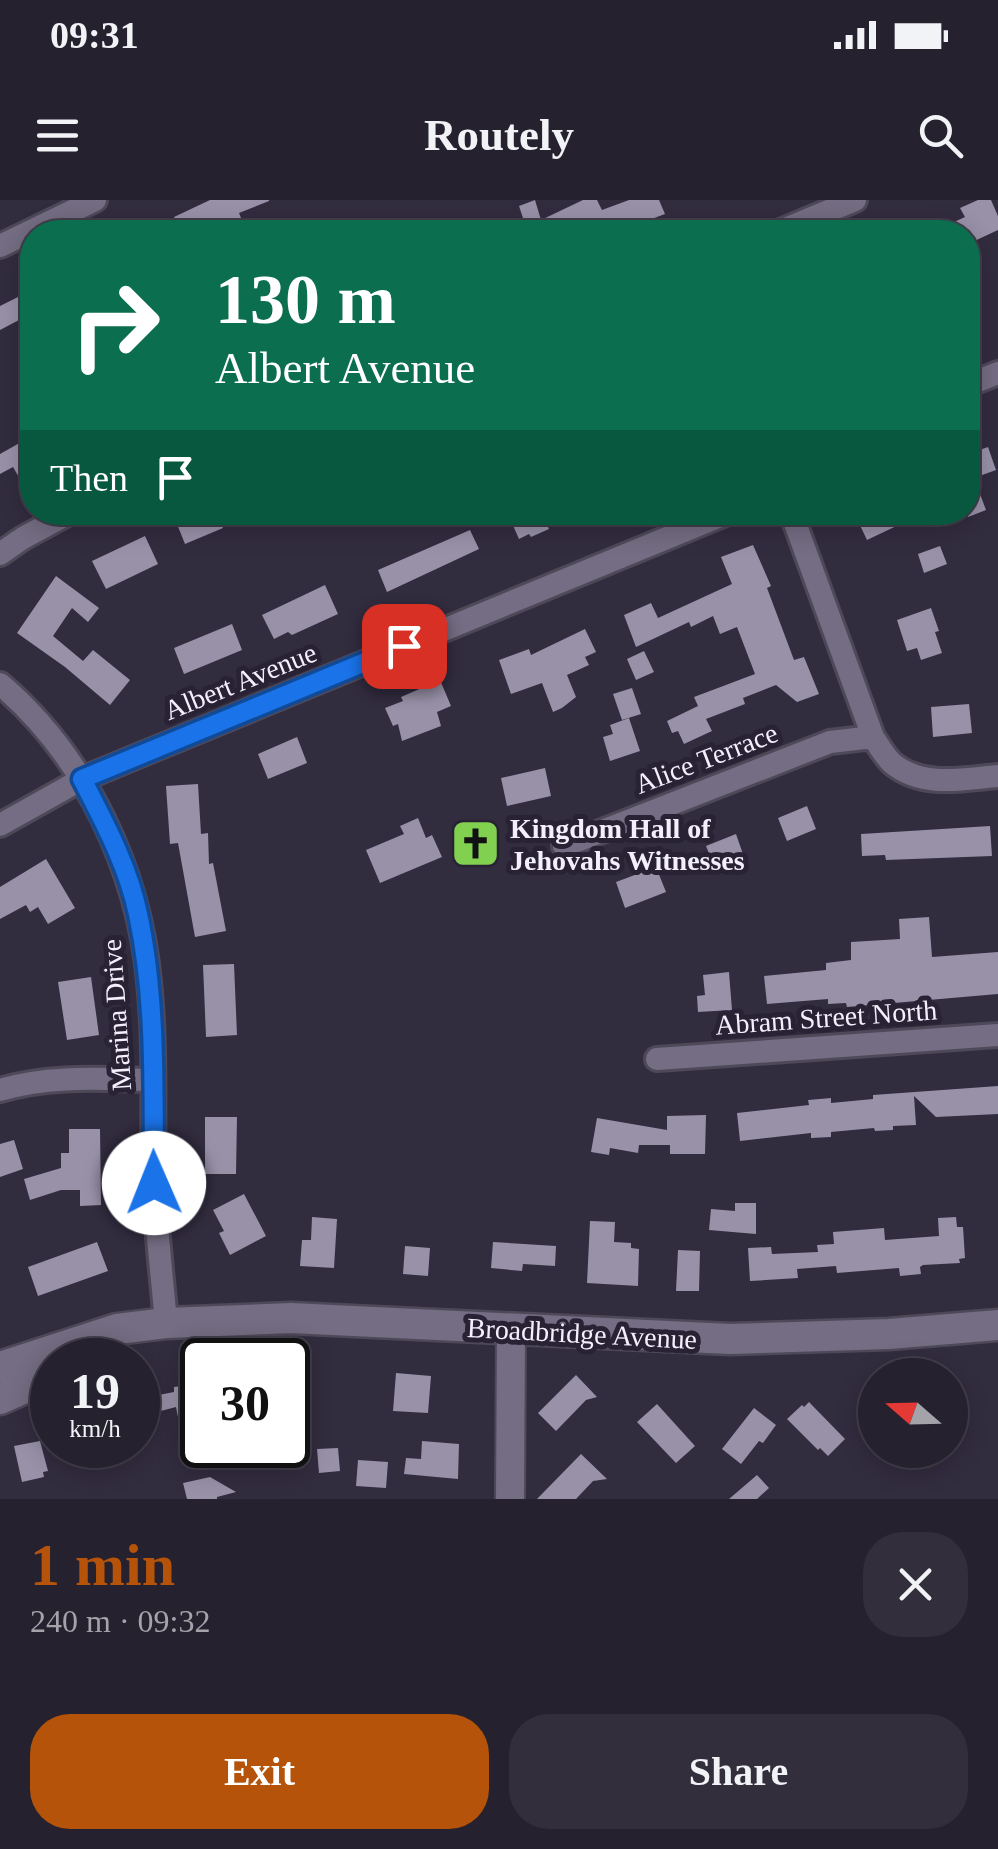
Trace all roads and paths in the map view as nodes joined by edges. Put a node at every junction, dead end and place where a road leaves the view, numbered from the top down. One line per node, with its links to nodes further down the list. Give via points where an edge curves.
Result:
1 (96, 200): 3 (street)
2 (855, 200): 4 (street)
3 (54, 220)
4 (812, 220)
5 (48, 525): 8 (street)
6 (698, 525): 12 (street, Albert Avenue)
7 (796, 525): 10 (street)
8 (0, 554)
9 (0, 684): 12 (street, Marina Drive)
10 (873, 737): 11 (street, via 892,763 914,776); 14 (street, Alice Terrace, via 830,742)
11 (998, 776)
12 (82, 779): 13 (street, Albert Avenue); 17 (street, Marina Drive, via 138,911 150,981)
13 (0, 825)
14 (564, 846)
15 (998, 1036): 16 (street, Abram Street North)
16 (658, 1059)
17 (153, 1080): 18 (street, via 72,1078); 19 (street, Marina Drive)
18 (0, 1090)
19 (166, 1324): 21 (main road, Broadbridge Avenue, via 291,1318); 22 (main road, Broadbridge Avenue); 23 (main road, Broadbridge Avenue, via 117,1329)
20 (998, 1325): 21 (main road, Broadbridge Avenue, via 800,1339)
21 (511, 1330): 26 (street)
22 (136, 1338)
23 (0, 1367)
24 (30, 1386): 25 (main road)
25 (0, 1399)
26 (510, 1499)

